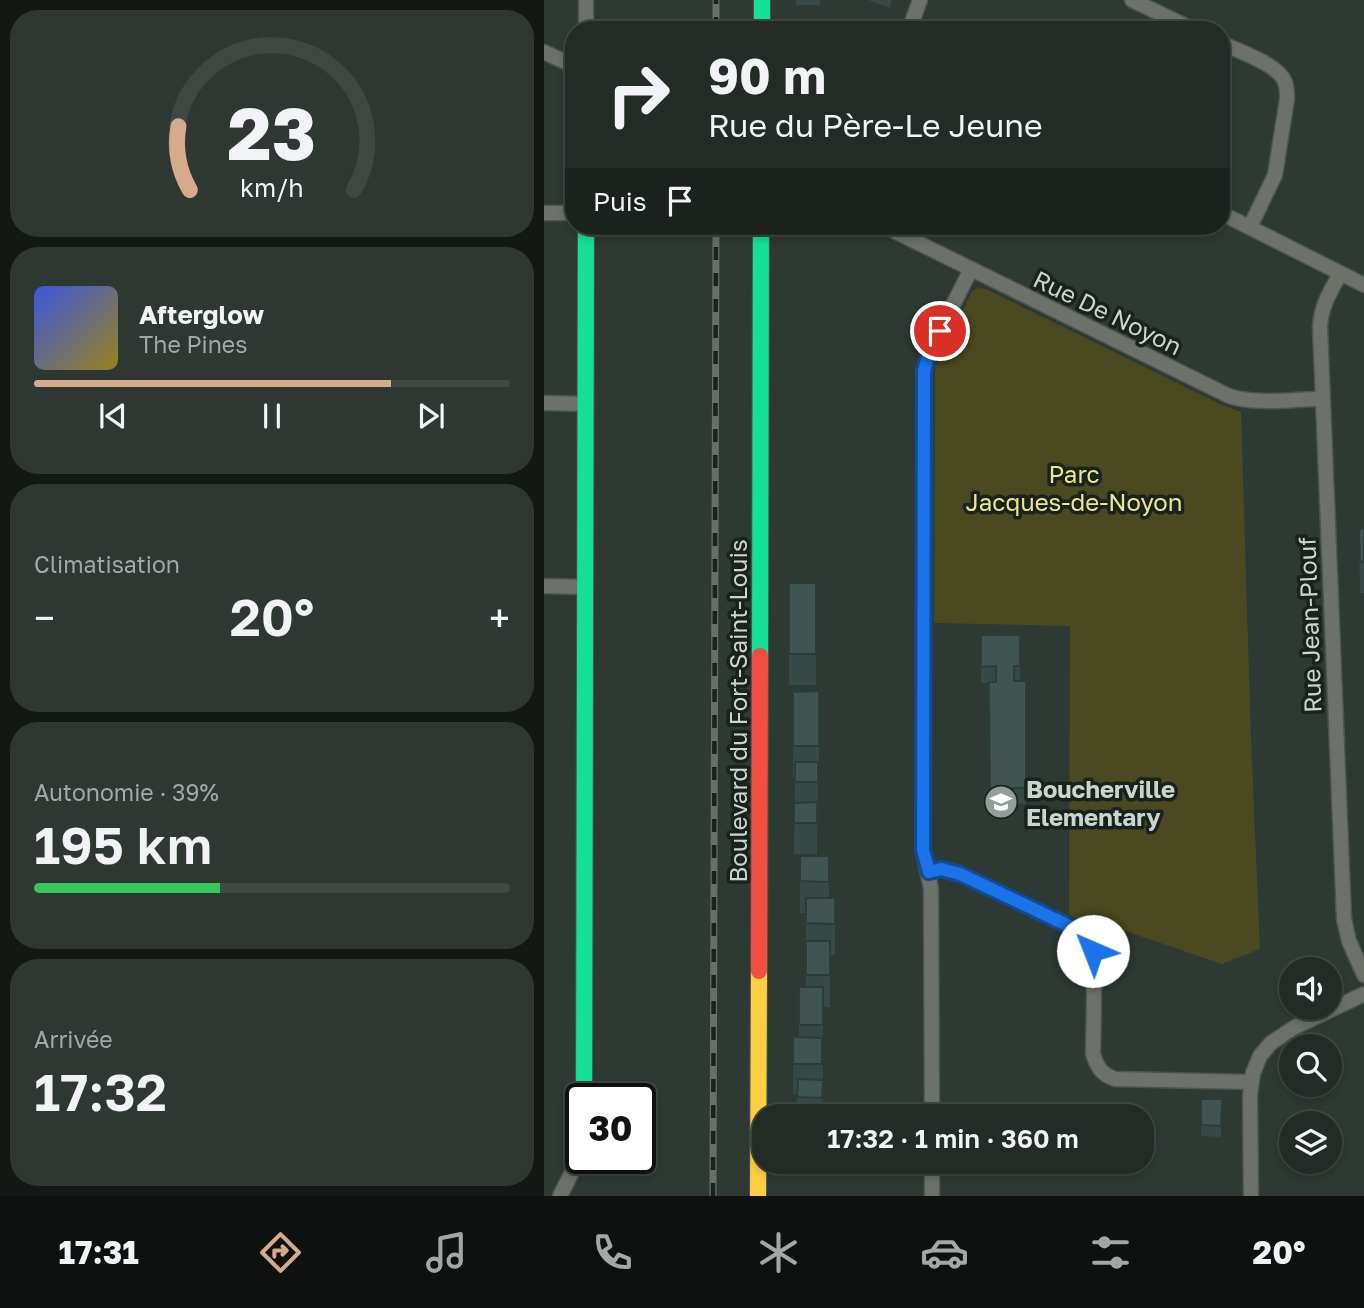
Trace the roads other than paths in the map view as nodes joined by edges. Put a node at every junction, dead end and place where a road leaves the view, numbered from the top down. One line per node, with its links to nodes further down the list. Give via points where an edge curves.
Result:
1 (586, 0): 5 (street)
2 (762, 0): 6 (street)
3 (920, 0): 7 (street)
4 (1132, 0): 8 (street)
5 (586, 21)
6 (762, 21)
7 (912, 21)
8 (1175, 21)
9 (1230, 47): 15 (street, via 1280,73 1287,89 1275,175)
10 (544, 52): 11 (street)
11 (565, 62)
12 (544, 213): 13 (street)
13 (565, 213)
14 (1230, 217): 15 (street)
15 (1250, 227): 20 (street)
16 (586, 235): 24 (street)
17 (761, 235): 36 (street, Boulevard du Fort-Saint-Louis)
18 (902, 235): 19 (street, Rue De Noyon)
19 (971, 270): 22 (street, Rue De Noyon, via 1239,400); 27 (street, via 924,371 923,850)
20 (1340, 274): 21 (street); 22 (street, Rue Jean-Plouf, via 1320,313)
21 (1364, 285)
22 (1322, 398): 28 (street, Rue Jean-Plouf, via 1344,919)
23 (544, 403): 24 (street)
24 (585, 404): 26 (street)
25 (544, 586): 26 (street)
26 (585, 587): 31 (street)
27 (929, 872): 30 (street, via 941,869 960,874 1067,925 1090,943 1093,1054 1106,1076); 32 (street)
28 (1364, 975)
29 (1364, 994): 30 (street, via 1295,1027 1271,1044 1260,1056)
30 (1252, 1082): 38 (street)
31 (584, 1083)
32 (932, 1104)
33 (571, 1174): 35 (street)
34 (932, 1174): 37 (street)
35 (560, 1196)
36 (758, 1196)
37 (932, 1196)
38 (1251, 1196)

